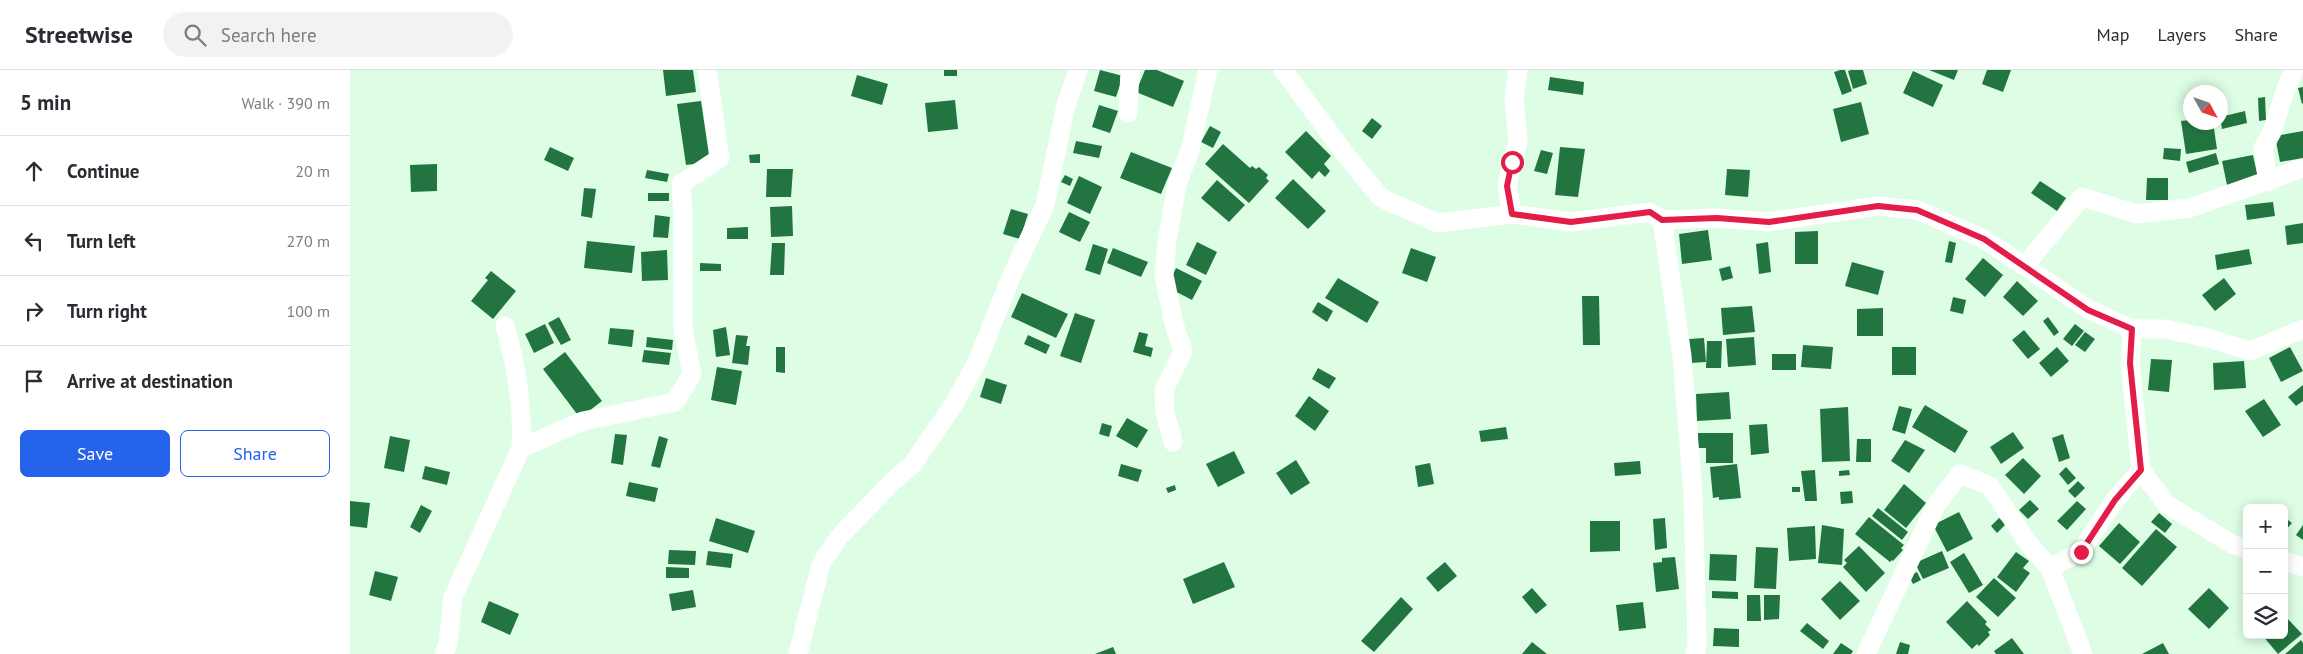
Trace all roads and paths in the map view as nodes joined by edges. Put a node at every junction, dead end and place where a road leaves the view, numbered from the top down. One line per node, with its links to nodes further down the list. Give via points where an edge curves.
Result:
1 (707, 70): 18 (street, via 720,158 681,184 684,329 692,374 675,402 583,421)
2 (1078, 70): 25 (street, via 1066,105 1045,205 1012,275 978,360 954,404 912,465 839,537 821,564)
3 (1130, 70): 8 (street)
4 (1208, 70): 17 (street, via 1190,150 1177,185 1167,241 1164,275 1174,324 1184,352 1164,390 1165,412)
5 (1283, 70): 11 (street, via 1381,198 1438,222)
6 (1518, 70): 11 (street, via 1514,99 1518,141 1507,186)
7 (2294, 70): 10 (street, via 2263,148)
8 (1128, 112)
9 (2303, 168): 10 (street)
10 (2268, 182): 13 (street, via 2190,208 2137,214 2082,197)
11 (1512, 214): 12 (street, via 1571,222 1650,212)
12 (1662, 220): 13 (street, via 1717,218 1769,222 1878,206 1917,210 1984,239); 26 (street, via 1682,356 1692,484)
13 (2026, 265): 15 (street, via 2088,310)
14 (504, 326): 18 (street, via 511,347 522,426)
15 (2132, 329): 16 (street, via 2164,329 2250,350); 19 (street, via 2130,363)
16 (2303, 329)
17 (1173, 442)
18 (521, 448): 24 (street, via 453,597)
19 (2141, 470): 20 (street, via 2166,504); 23 (street, via 2115,500 2081,552)
20 (2243, 548)
21 (2288, 562): 22 (street)
22 (2303, 567)
23 (2050, 568): 27 (street, via 2029,544 1990,486 1960,474 1936,505); 28 (street)
24 (444, 654)
25 (798, 654)
26 (1695, 654)
27 (1866, 654)
28 (2083, 654)

